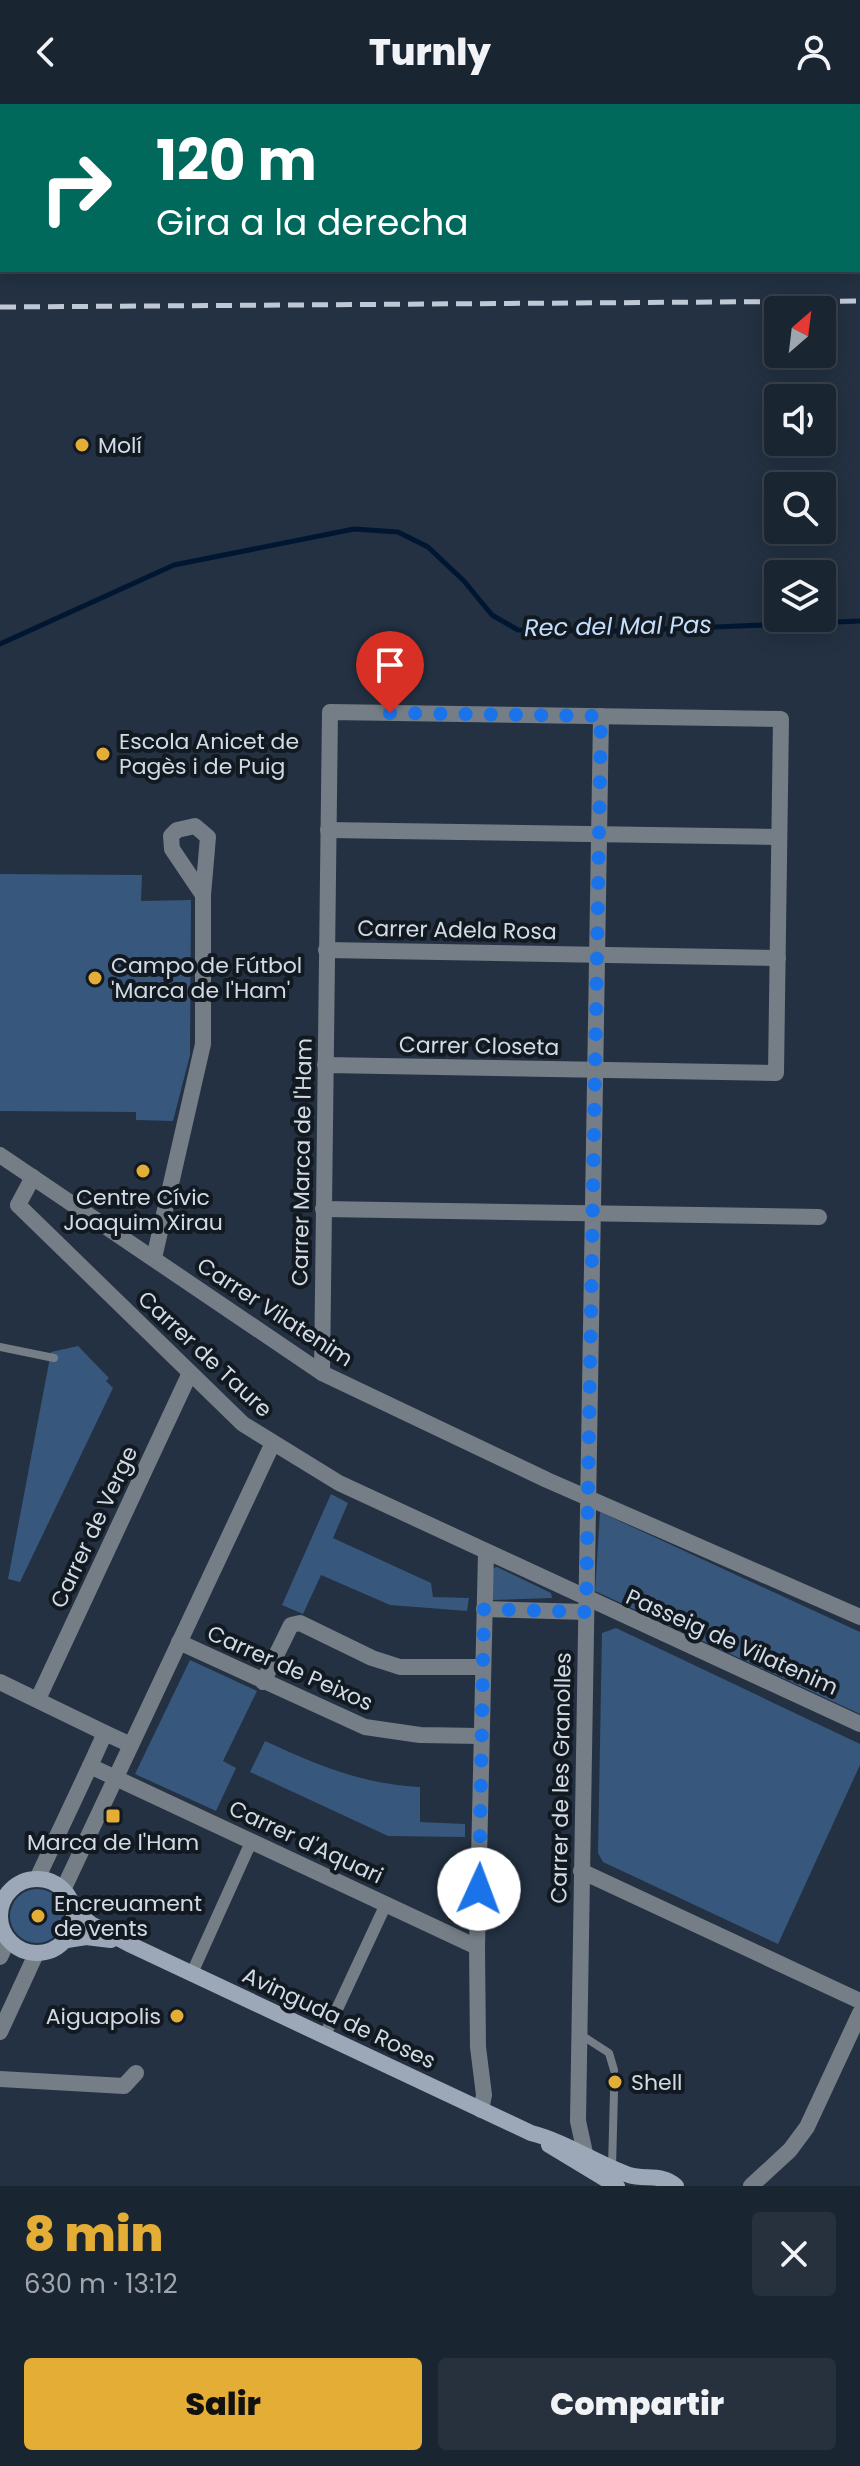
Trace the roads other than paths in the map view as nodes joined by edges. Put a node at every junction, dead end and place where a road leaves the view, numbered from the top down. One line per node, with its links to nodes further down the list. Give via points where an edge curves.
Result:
1 (601, 716): 2 (street, Carrer Marca de l'Ham, via 330,712); 3 (street, Carrer de les Granolles); 4 (street, via 781,719)
2 (328, 830): 3 (street); 6 (street, Carrer Marca de l'Ham)
3 (599, 834): 4 (street); 7 (street, Carrer de les Granolles)
4 (779, 837): 8 (street)
5 (203, 895): 18 (street, via 203,1044)
6 (326, 950): 7 (street, Carrer Adela Rosa); 9 (street, Carrer Marca de l'Ham)
7 (598, 955): 8 (street, Carrer Adela Rosa); 10 (street, Carrer de les Granolles)
8 (778, 958): 10 (street, Carrer Closeta, via 776,1073)
9 (325, 1065): 10 (street, Carrer Closeta); 15 (street, Carrer Marca de l'Ham)
10 (596, 1070): 16 (street, Carrer de les Granolles)
11 (0, 1155): 12 (street, Carrer Vilatenim)
12 (33, 1177): 14 (street); 18 (street, Carrer Vilatenim)
13 (0, 1203): 14 (street)
14 (18, 1205): 21 (street, Carrer de Taure)
15 (323, 1209): 16 (street); 22 (street, Carrer Marca de l'Ham)
16 (594, 1214): 17 (street); 24 (street, Carrer de les Granolles)
17 (819, 1217)
18 (154, 1258): 22 (street, Carrer Vilatenim)
19 (0, 1347): 20 (lane)
20 (54, 1358)
21 (190, 1373): 23 (street, Carrer de Taure); 33 (street, Carrer de Verge)
22 (322, 1373): 24 (street, Carrer Vilatenim)
23 (272, 1445): 25 (street, Carrer de Taure, via 339,1483); 29 (street)
24 (587, 1496): 26 (street, Carrer de les Granolles); 28 (street)
25 (486, 1552): 26 (street, Carrer de Taure); 27 (street)
26 (586, 1606): 27 (street); 34 (street, Passeig de Vilatenim); 41 (street, Carrer de les Granolles)
27 (484, 1609): 30 (street)
28 (860, 1617)
29 (179, 1642): 32 (street, Carrer de Peixos); 37 (street)
30 (482, 1667): 32 (street, via 400,1667 300,1623 291,1625); 36 (street)
31 (0, 1682): 33 (street)
32 (263, 1682): 36 (street, Carrer de Peixos, via 365,1727)
33 (38, 1699): 35 (street)
34 (860, 1724)
35 (105, 1733): 37 (street); 38 (street)
36 (480, 1736): 52 (street)
37 (131, 1745): 39 (street)
38 (90, 1766): 39 (street); 43 (street)
39 (116, 1778): 40 (street, Carrer d'Aquari); 45 (street)
40 (252, 1840): 46 (street, Carrer d'Aquari); 55 (street)
41 (581, 1871): 56 (street); 59 (street, Carrer de les Granolles)
42 (0, 1876): 44 (main road)
43 (37, 1879): 44 (main road); 45 (main road)
44 (19, 1882): 48 (main road, via 4,1899)
45 (63, 1890): 47 (main road)
46 (386, 1904): 52 (street, Carrer d'Aquari); 60 (street)
47 (76, 1912): 50 (main road); 51 (main road, Avinguda de Roses)
48 (0, 1921): 49 (main road)
49 (8, 1940): 53 (main road); 54 (street)
50 (67, 1940): 51 (main road, Avinguda de Roses, via 99,1937); 53 (main road)
51 (129, 1944): 55 (main road, Avinguda de Roses)
52 (477, 1947): 65 (street)
53 (36, 1954): 58 (street)
54 (0, 1957)
55 (192, 1973): 60 (main road, Avinguda de Roses)
56 (860, 2001)
57 (860, 2013): 75 (street, via 799,2140)
58 (0, 2032)
59 (579, 2034): 61 (lane, via 609,2053); 66 (street, Carrer de les Granolles)
60 (325, 2035): 65 (main road, Avinguda de Roses)
61 (614, 2070)
62 (136, 2073): 63 (street, via 124,2086)
63 (0, 2079)
64 (614, 2092): 70 (lane)
65 (481, 2110): 67 (main road, Avinguda de Roses)
66 (578, 2121): 68 (street); 69 (street, Carrer de les Granolles)
67 (531, 2133): 68 (main road); 72 (main road)
68 (554, 2139): 69 (main road)
69 (585, 2153): 70 (main road)
70 (612, 2167): 71 (main road, via 636,2177)
71 (654, 2177): 73 (main road); 74 (main road)
72 (617, 2186)
73 (636, 2186)
74 (676, 2186)
75 (751, 2186)

